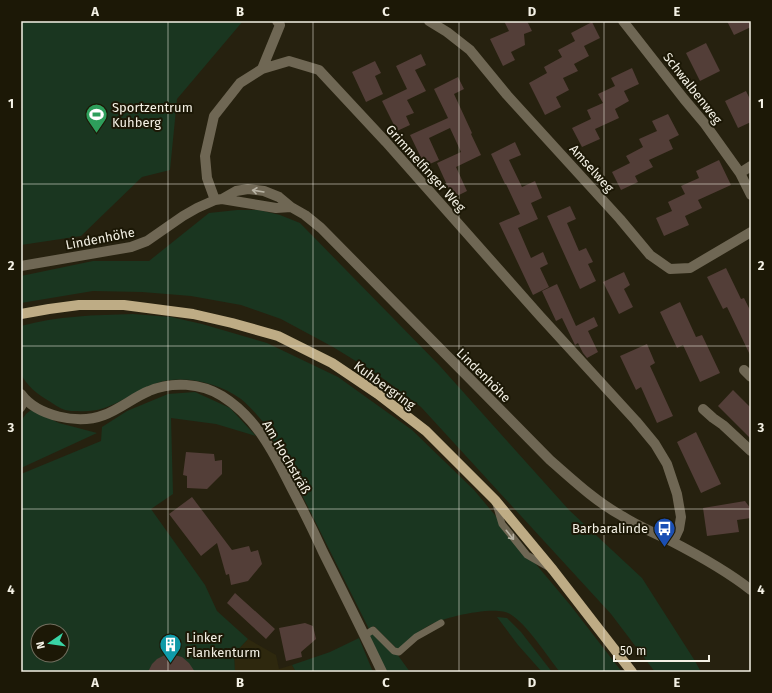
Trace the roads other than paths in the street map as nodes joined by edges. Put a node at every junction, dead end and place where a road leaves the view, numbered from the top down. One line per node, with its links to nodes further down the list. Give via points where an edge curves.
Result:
1 (428, 21): 9 (street, Amselweg, via 470,50 650,255 670,269 690,268)
2 (623, 21): 6 (street, Schwalbenweg, via 706,124)
3 (279, 23): 4 (street)
4 (262, 68): 8 (street, Grimmelfinger Weg, via 240,83 214,116 205,156 207,178); 15 (street, Grimmelfinger Weg, via 289,61 319,70 636,421 667,464 677,494 681,517)
5 (751, 166): 6 (street)
6 (740, 172): 7 (street, Schwalbenweg)
7 (751, 195)
8 (218, 200): 10 (street, Lindenhöhe, via 183,216 147,241 131,247); 15 (street, Lindenhöhe, via 236,191 248,189 279,196 305,215 321,228 550,460 579,486 604,506)
9 (751, 232)
10 (21, 266)
11 (21, 314): 20 (main road, Kuhbergring, via 79,305 124,305 193,314 278,336 332,363 426,431 495,500)
12 (23, 401): 18 (street, Am Hochsträß, via 50,415 82,419 103,416 149,390 172,384 202,387 239,408 266,442 289,483)
13 (703, 409): 14 (street)
14 (751, 451)
15 (673, 542): 16 (street, Lindenhöhe)
16 (751, 589)
17 (441, 623): 18 (lane, via 416,637 399,652 394,651 373,630)
18 (365, 635): 19 (street, Am Hochsträß)
19 (382, 672)
20 (632, 672)

